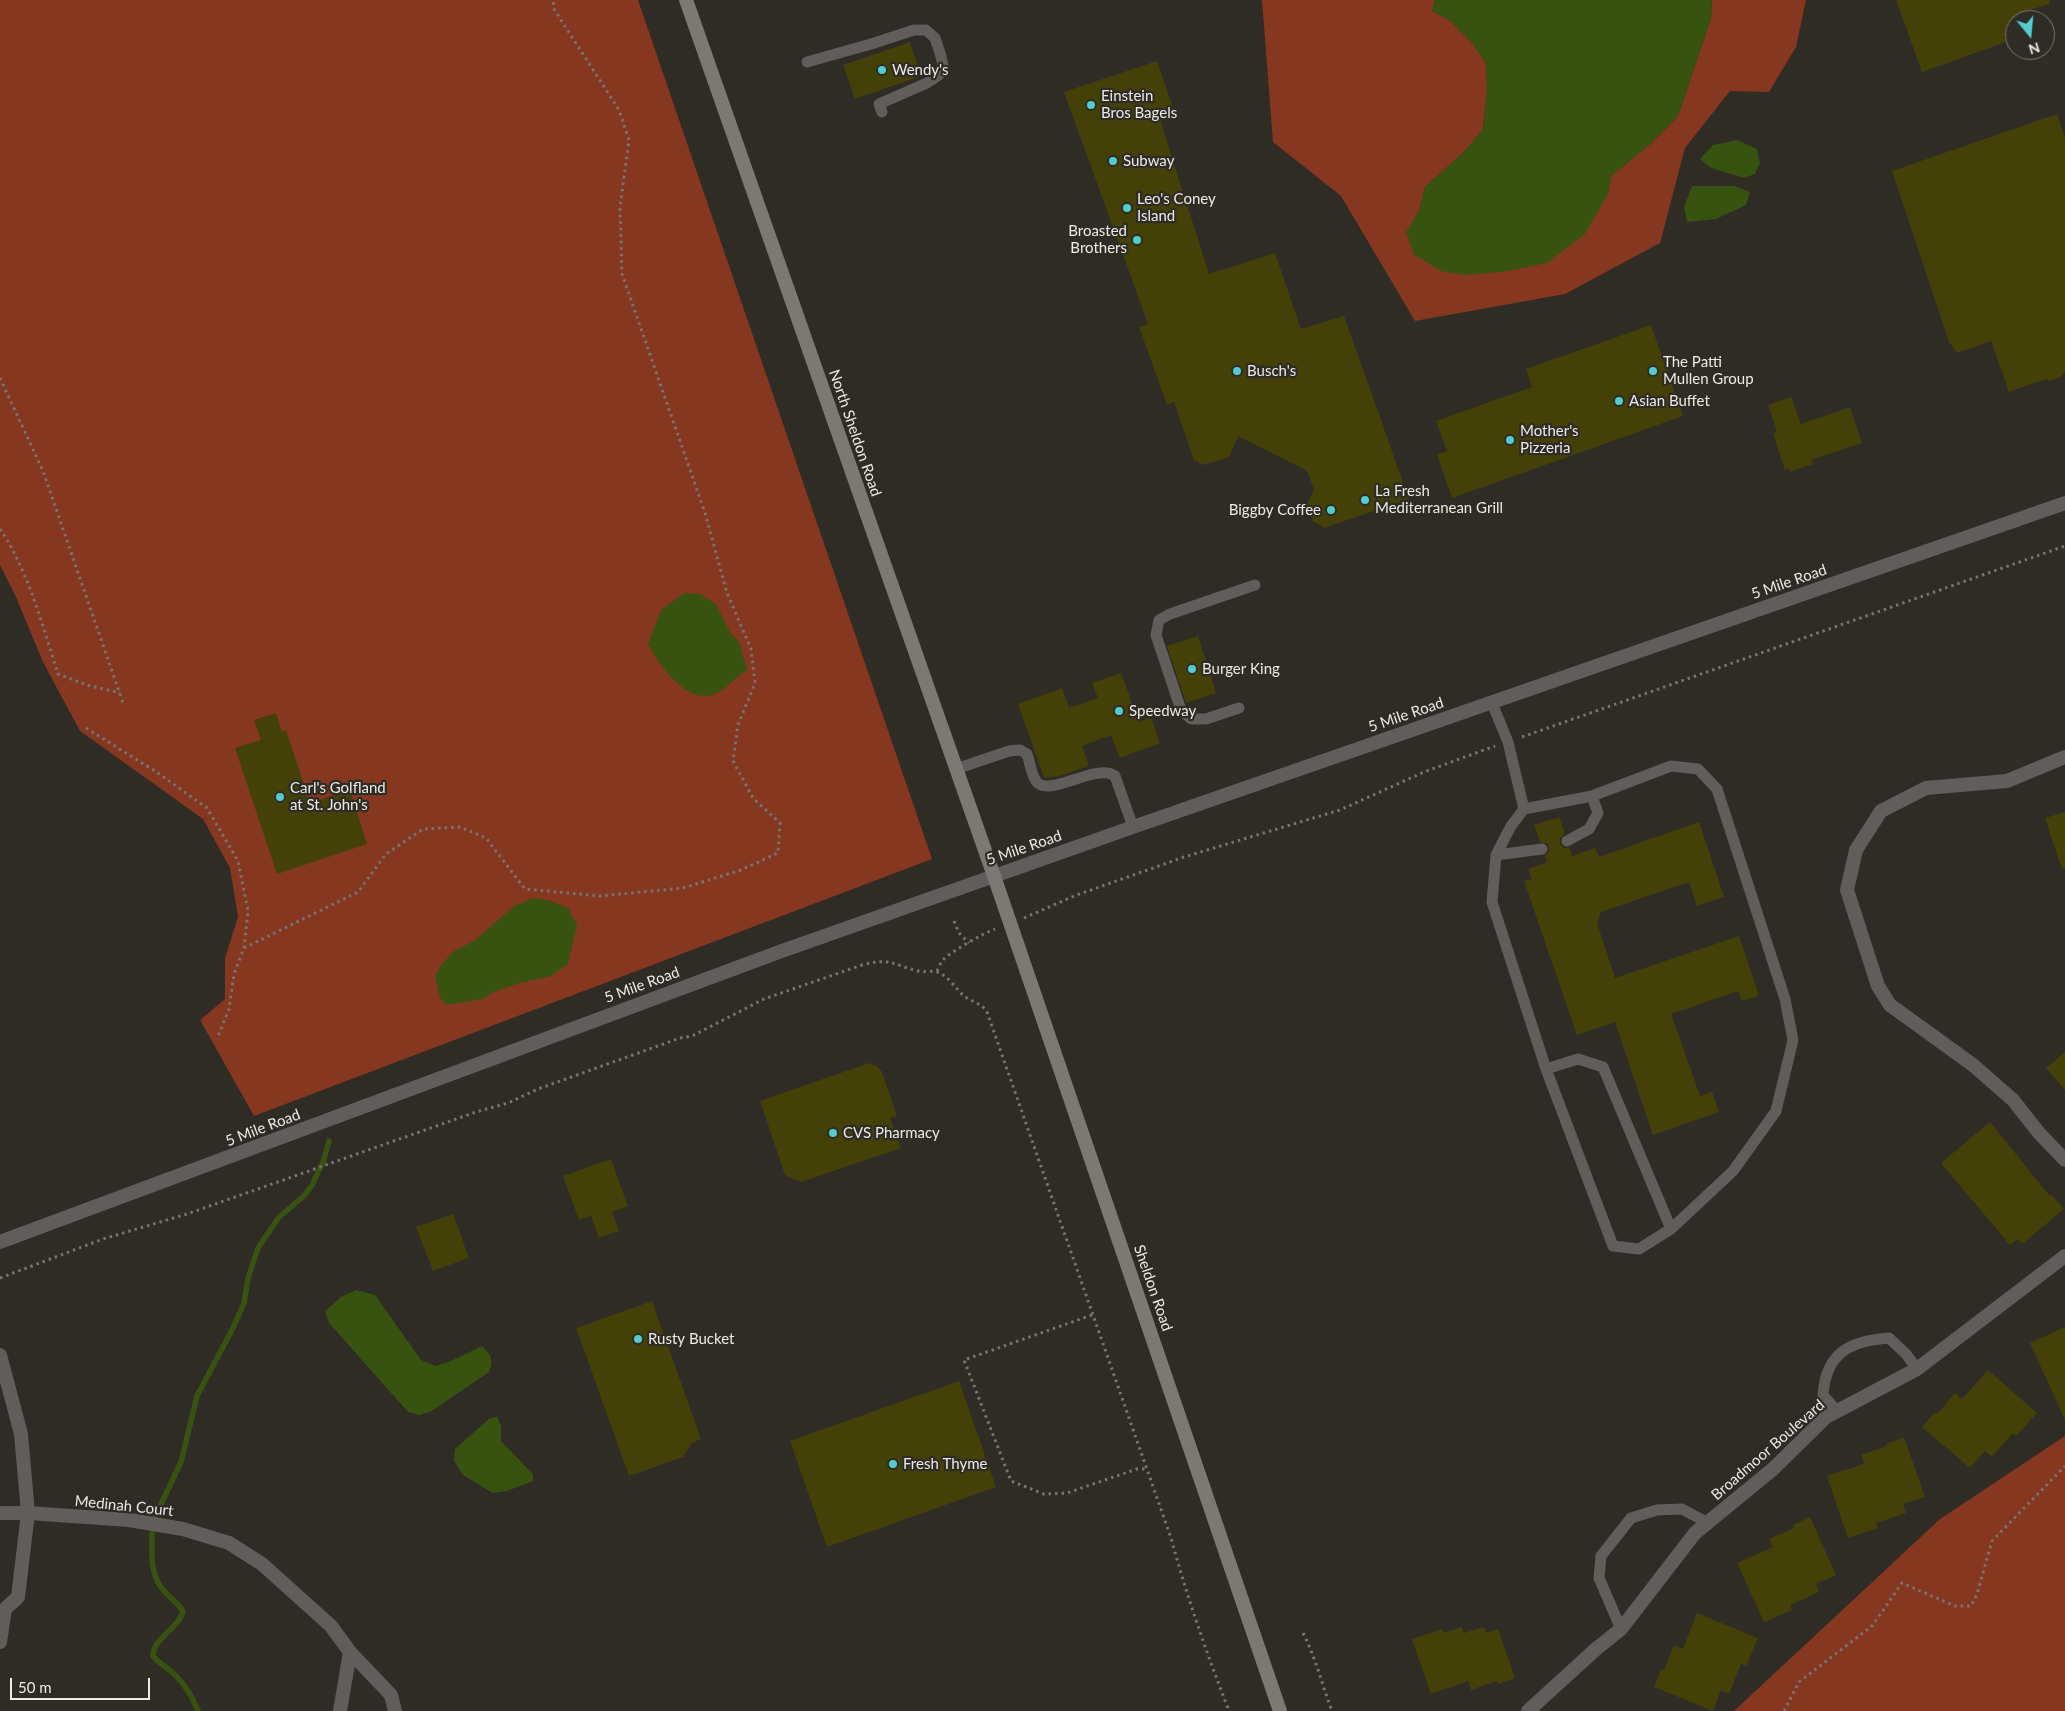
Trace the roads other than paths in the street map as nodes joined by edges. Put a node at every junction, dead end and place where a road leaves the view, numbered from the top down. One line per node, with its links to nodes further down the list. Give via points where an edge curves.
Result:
1 (686, 0): 9 (main road, North Sheldon Road)
2 (807, 62): 3 (lane, via 914,30 926,30 935,38 940,53 943,65 939,75 879,104)
3 (882, 112)
4 (2065, 503): 6 (street, 5 Mile Road)
5 (1254, 585): 7 (lane, via 1170,614 1159,620 1156,634 1181,710 1192,719 1206,719)
6 (1492, 702): 11 (lane, via 1508,742); 12 (street, 5 Mile Road)
7 (1239, 708)
8 (2065, 757): 18 (street, via 2007,781 1926,788 1881,811 1856,850 1847,890 1878,986 1890,1005 1973,1064 2013,1100)
9 (956, 769): 12 (lane, via 1020,750 1027,754 1036,781 1042,785 1056,785 1109,772 1115,776); 16 (main road, North Sheldon Road)
10 (1592, 796): 11 (lane); 13 (lane, via 1598,813 1589,829); 19 (lane, via 1671,766 1698,769 1717,789 1785,999 1792,1040 1776,1111 1732,1171)
11 (1524, 809): 15 (lane)
12 (1133, 827): 16 (street, 5 Mile Road)
13 (1567, 841)
14 (1542, 849): 15 (lane)
15 (1496, 855): 17 (lane, via 1492,902)
16 (994, 876): 20 (street, 5 Mile Road, via 574,1027); 34 (main road, Sheldon Road)
17 (1546, 1069): 19 (lane, via 1578,1059 1603,1067); 19 (lane, via 1613,1246 1639,1249)
18 (2065, 1160)
19 (1670, 1229)
20 (0, 1242)
21 (2065, 1256): 23 (street, Broadmoor Boulevard)
22 (0, 1355): 26 (street, via 21,1434)
23 (1916, 1369): 24 (street, Broadmoor Boulevard); 24 (lane, via 1889,1338 1870,1339 1848,1346 1832,1362 1824,1379 1823,1395)
24 (1837, 1411): 27 (street, Broadmoor Boulevard, via 1826,1417 1773,1469)
25 (0, 1513): 26 (street, Medinah Court)
26 (28, 1513): 28 (street, via 18,1597); 31 (street, Medinah Court, via 130,1520 183,1529 230,1543 262,1564 331,1626)
27 (1708, 1523): 29 (street, Broadmoor Boulevard, via 1695,1533); 29 (lane, via 1682,1509 1657,1510 1630,1518 1601,1556 1599,1578)
28 (3, 1604): 30 (street)
29 (1621, 1629): 35 (street, Broadmoor Boulevard)
30 (0, 1642)
31 (350, 1652): 32 (street); 33 (street, Medinah Court, via 391,1695)
32 (340, 1711)
33 (395, 1711)
34 (1280, 1711)
35 (1528, 1711)

